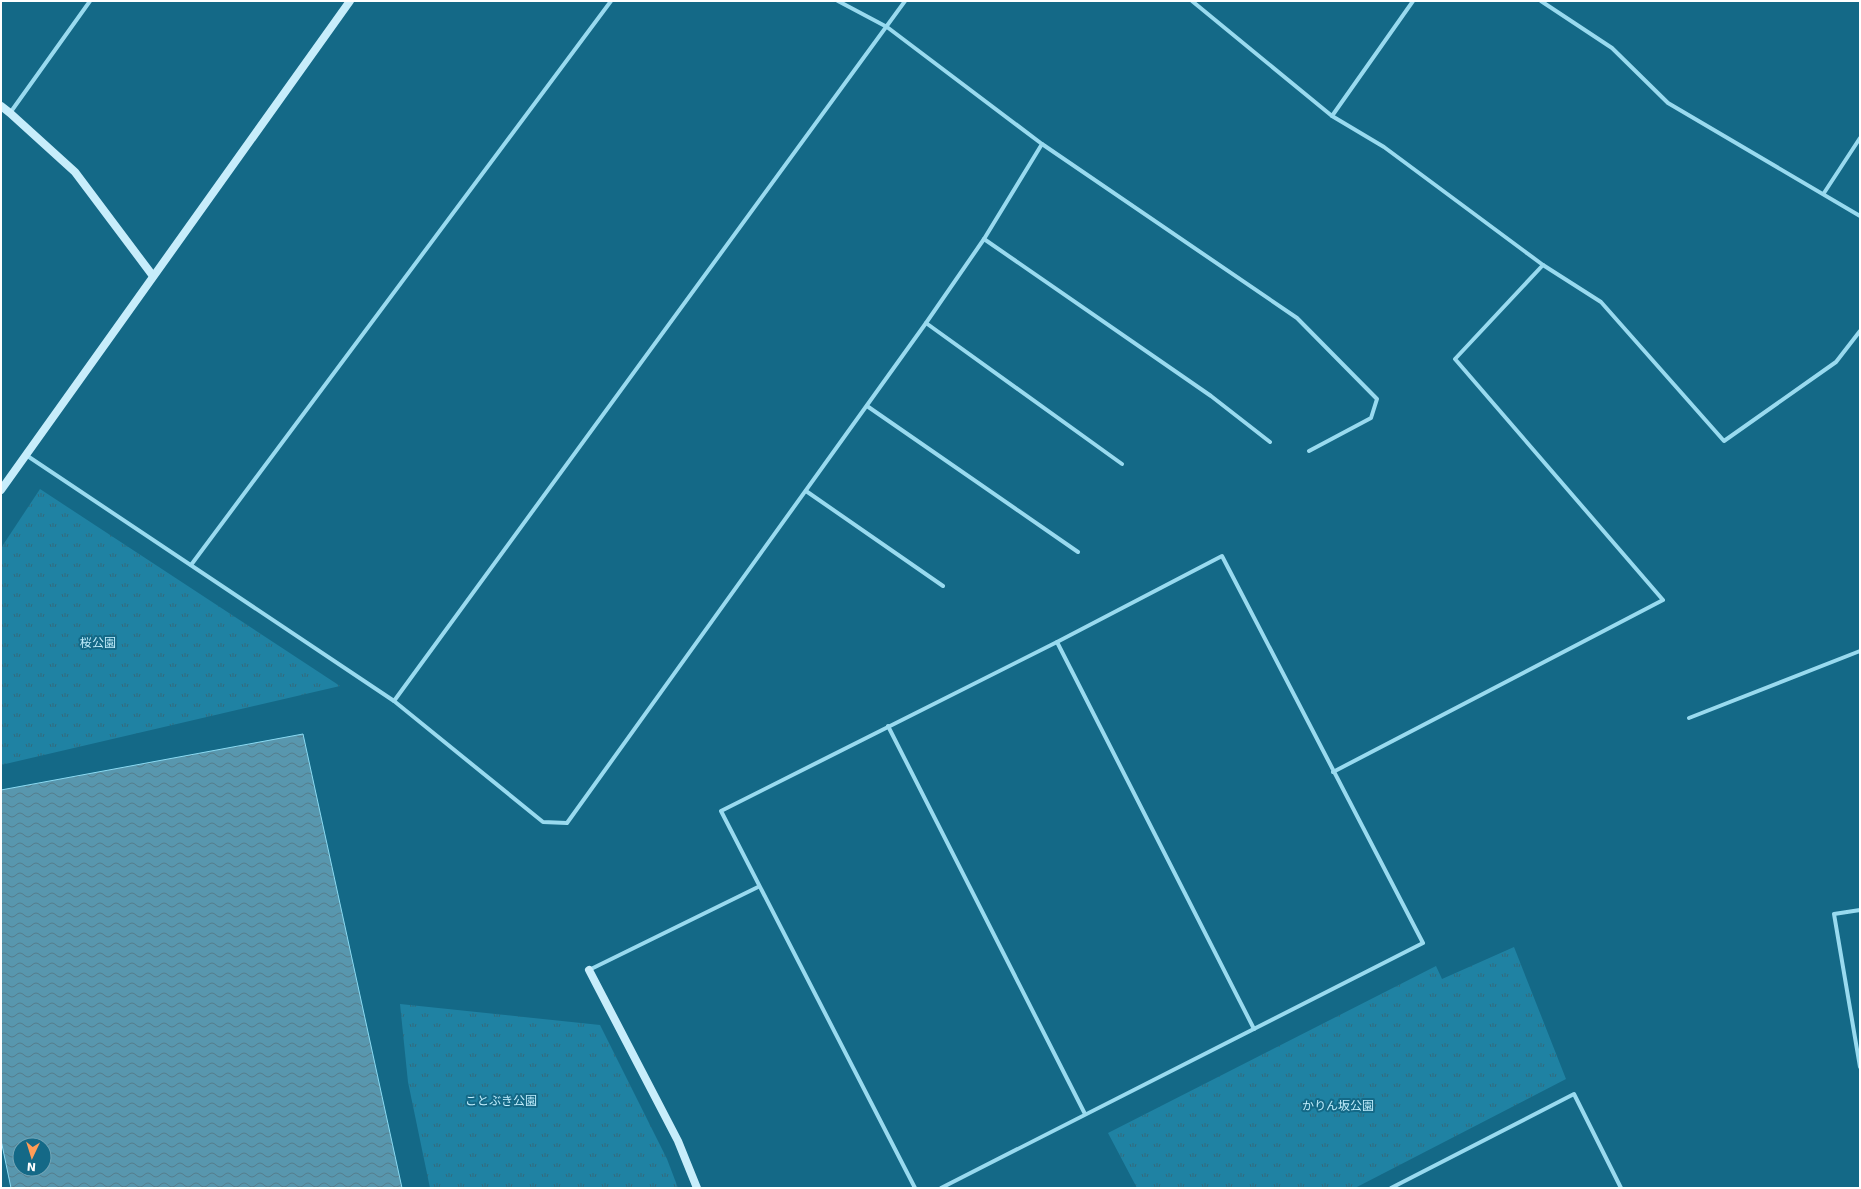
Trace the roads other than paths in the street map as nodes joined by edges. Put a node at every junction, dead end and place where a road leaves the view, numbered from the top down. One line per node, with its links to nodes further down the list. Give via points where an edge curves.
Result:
1 (90, 1): 11 (street)
2 (350, 1): 19 (street)
3 (611, 1): 30 (street)
4 (838, 1): 9 (street)
5 (905, 1): 9 (street)
6 (1192, 1): 12 (street)
7 (1413, 1): 12 (street)
8 (1541, 1): 15 (street, via 1612,48 1668,103)
9 (887, 27): 14 (street); 34 (street)
10 (1, 106): 11 (street)
11 (10, 113): 19 (street, via 75,172)
12 (1332, 116): 18 (street, via 1384,147)
13 (1860, 138): 15 (street)
14 (1042, 144): 17 (street); 24 (street, via 1297,318 1376,398 1371,418)
15 (1824, 193): 16 (street)
16 (1860, 216)
17 (984, 239): 20 (street); 23 (street, via 1211,396)
18 (1543, 265): 21 (street, via 1601,302 1724,441 1836,362); 37 (street, via 1455,359 1663,600)
19 (153, 276): 25 (street)
20 (926, 323): 22 (street); 26 (street)
21 (1860, 331)
22 (867, 406): 28 (street); 29 (street)
23 (1270, 442)
24 (1309, 451)
25 (25, 455): 27 (street); 30 (street)
26 (1122, 464)
27 (1, 490)
28 (806, 492): 31 (street); 34 (street, via 567,823 543,822)
29 (1078, 552)
30 (191, 565): 34 (street)
31 (943, 586)
32 (1057, 642): 36 (street); 37 (street, via 1222,556); 41 (street)
33 (1860, 651): 35 (street)
34 (394, 701)
35 (1689, 718)
36 (888, 726): 38 (street, via 721,811); 43 (street)
37 (1333, 772): 41 (street, via 1423,943)
38 (758, 886): 40 (street); 45 (street)
39 (1860, 910): 42 (street, via 1834,914)
40 (589, 970): 44 (street, via 678,1141)
41 (1254, 1029): 43 (street)
42 (1860, 1067)
43 (1084, 1114): 46 (street)
44 (697, 1188)
45 (915, 1188)
46 (941, 1188)
47 (1391, 1188): 48 (street, via 1574,1094)
48 (1621, 1188)

